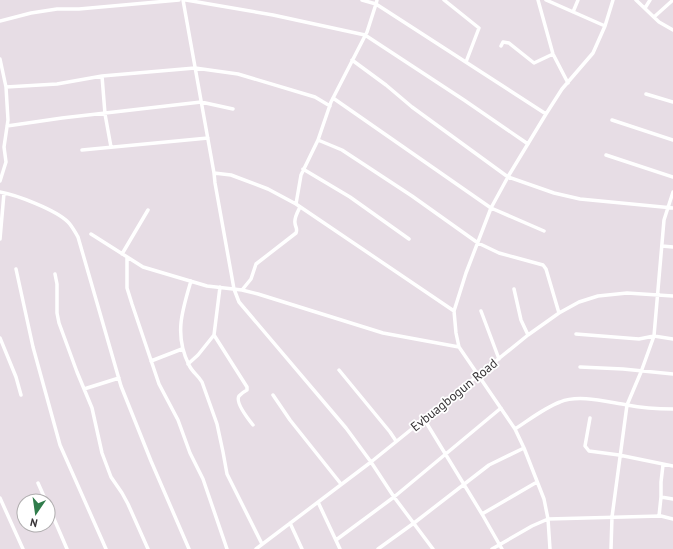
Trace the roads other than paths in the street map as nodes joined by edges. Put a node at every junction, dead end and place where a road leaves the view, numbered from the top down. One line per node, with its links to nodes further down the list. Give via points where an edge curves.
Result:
1 (179, 0): 16 (street, via 79,10 57,9)
2 (185, 0): 19 (street, via 273,15); 25 (street)
3 (362, 0): 12 (street)
4 (444, 0): 24 (street, via 479,28)
5 (538, 0): 21 (street)
6 (546, 0): 14 (street)
7 (578, 0): 14 (street)
8 (613, 0): 17 (street)
9 (636, 0): 13 (street)
10 (650, 0): 13 (street)
11 (673, 0): 15 (street)
12 (377, 2): 19 (street); 24 (street)
13 (645, 8): 15 (street)
14 (573, 12): 17 (street)
15 (654, 17): 18 (street)
16 (0, 21)
17 (605, 26): 27 (street, via 593,53)
18 (673, 30)
19 (365, 35): 23 (street); 42 (street)
20 (501, 46): 21 (street, via 503,42 509,43 534,63)
21 (553, 54): 27 (street)
22 (0, 59): 28 (street)
23 (352, 60): 30 (street); 48 (street)
24 (466, 62): 36 (street)
25 (195, 68): 26 (street); 31 (street); 33 (street, via 246,76 315,97)
26 (102, 76): 28 (street, via 57,84); 35 (street)
27 (568, 83): 36 (street)
28 (6, 86): 38 (street)
29 (646, 94): 32 (street)
30 (333, 98): 33 (street); 55 (street)
31 (201, 102): 34 (street); 35 (street); 39 (street)
32 (673, 102)
33 (330, 106): 40 (street)
34 (233, 109)
35 (105, 114): 38 (street); 43 (street)
36 (546, 114): 42 (street)
37 (612, 120): 41 (street)
38 (7, 126): 50 (street, via 4,148 6,162)
39 (208, 138): 43 (street); 47 (street)
40 (318, 140): 46 (street); 63 (street, via 353,157)
41 (673, 140)
42 (528, 144): 48 (street)
43 (111, 147): 44 (street)
44 (82, 150)
45 (606, 155): 49 (street)
46 (303, 169): 53 (street); 61 (street, via 350,196)
47 (214, 173): 53 (street, via 231,175 268,189); 72 (street)
48 (508, 177): 55 (street); 56 (street, via 580,199)
49 (673, 177)
50 (0, 180)
51 (1, 192): 62 (street); 96 (street, via 58,214 68,222 78,237)
52 (673, 192): 56 (street)
53 (296, 204): 54 (street)
54 (300, 207): 74 (street, via 295,219 296,233 256,264 251,279); 77 (street)
55 (491, 208): 59 (street); 63 (street)
56 (668, 208): 57 (street); 64 (street, via 664,220)
57 (673, 208)
58 (148, 210): 66 (street)
59 (544, 230)
60 (91, 234): 66 (street)
61 (409, 238)
62 (0, 239)
63 (478, 243): 77 (street); 79 (street, via 499,253 543,265)
64 (662, 246): 65 (street); 75 (street)
65 (673, 247)
66 (122, 254): 67 (street)
67 (127, 257): 70 (street, via 143,267); 89 (street, via 127,288)
68 (16, 269): 137 (street, via 33,347 60,445)
69 (55, 274): 97 (street, via 59,323)
70 (191, 281): 71 (street); 87 (street, via 181,313)
71 (220, 287): 72 (street); 81 (street)
72 (234, 289): 74 (street); 111 (street, via 245,310 346,428)
73 (514, 289): 82 (street, via 521,320)
74 (242, 290): 86 (street, via 383,333)
75 (658, 295): 76 (street, Evbuagbogun Road); 79 (street, Evbuagbogun Road, via 627,293 598,296 579,302); 83 (street)
76 (673, 296)
77 (454, 311): 86 (street)
78 (481, 311): 88 (street)
79 (559, 313): 82 (street, Evbuagbogun Road)
80 (576, 334): 83 (street, via 639,339)
81 (214, 335): 90 (street); 105 (street, via 247,387 238,400 244,414)
82 (528, 336): 88 (street, Evbuagbogun Road)
83 (654, 336): 85 (street); 93 (street)
84 (0, 338): 98 (street)
85 (673, 339)
86 (460, 347): 95 (street)
87 (182, 348): 89 (street); 90 (street)
88 (499, 359): 95 (street, Evbuagbogun Road)
89 (151, 361): 140 (street, via 203,479)
90 (188, 364): 133 (street, via 202,382 217,424 227,474)
91 (580, 367): 93 (street)
92 (339, 370): 107 (street)
93 (641, 372): 94 (street); 100 (street)
94 (673, 374)
95 (478, 376): 101 (street); 104 (street, Evbuagbogun Road)
96 (118, 378): 97 (street); 139 (street, via 151,462)
97 (84, 389): 138 (street, via 92,408 102,453 111,477 128,504)
98 (21, 395)
99 (273, 395): 116 (street)
100 (627, 405): 102 (street); 106 (street, via 577,399 560,401); 110 (street)
101 (502, 408): 106 (street); 109 (street)
102 (673, 409)
103 (590, 418): 110 (street, via 585,446 587,449)
104 (424, 419): 107 (street, Evbuagbogun Road); 109 (street)
105 (253, 425)
106 (515, 429): 108 (street)
107 (396, 441): 111 (street, Evbuagbogun Road)
108 (524, 448): 114 (street); 117 (street, via 489,465)
109 (445, 455): 117 (street); 119 (street)
110 (620, 455): 112 (street); 126 (street)
111 (371, 462): 116 (street, Evbuagbogun Road); 119 (street)
112 (664, 465): 113 (street); 120 (street)
113 (673, 466)
114 (537, 482): 124 (street); 127 (street)
115 (38, 483): 118 (street)
116 (342, 484): 123 (street, Evbuagbogun Road)
117 (464, 485): 124 (street); 130 (street)
118 (42, 493)
119 (394, 497): 130 (street); 132 (street)
120 (661, 497): 122 (street); 125 (street)
121 (0, 499): 135 (street)
122 (673, 499)
123 (318, 502): 129 (street, Evbuagbogun Road); 132 (street)
124 (482, 514): 134 (street)
125 (659, 516): 126 (street); 128 (street)
126 (612, 517): 127 (street); 149 (street)
127 (548, 519): 134 (street); 148 (street)
128 (673, 519)
129 (290, 523): 133 (street, Evbuagbogun Road); 142 (street)
130 (414, 523): 144 (street); 145 (street)
131 (56, 525): 136 (street)
132 (336, 540): 143 (street)
133 (262, 544): 141 (street, Evbuagbogun Road)
134 (499, 544): 146 (street); 147 (street)
135 (23, 549)
136 (66, 549)
137 (106, 549)
138 (148, 549)
139 (190, 549)
140 (226, 549)
141 (256, 549)
142 (302, 549)
143 (340, 549)
144 (378, 549)
145 (433, 549)
146 (492, 549)
147 (502, 549)
148 (550, 549)
149 (611, 549)

